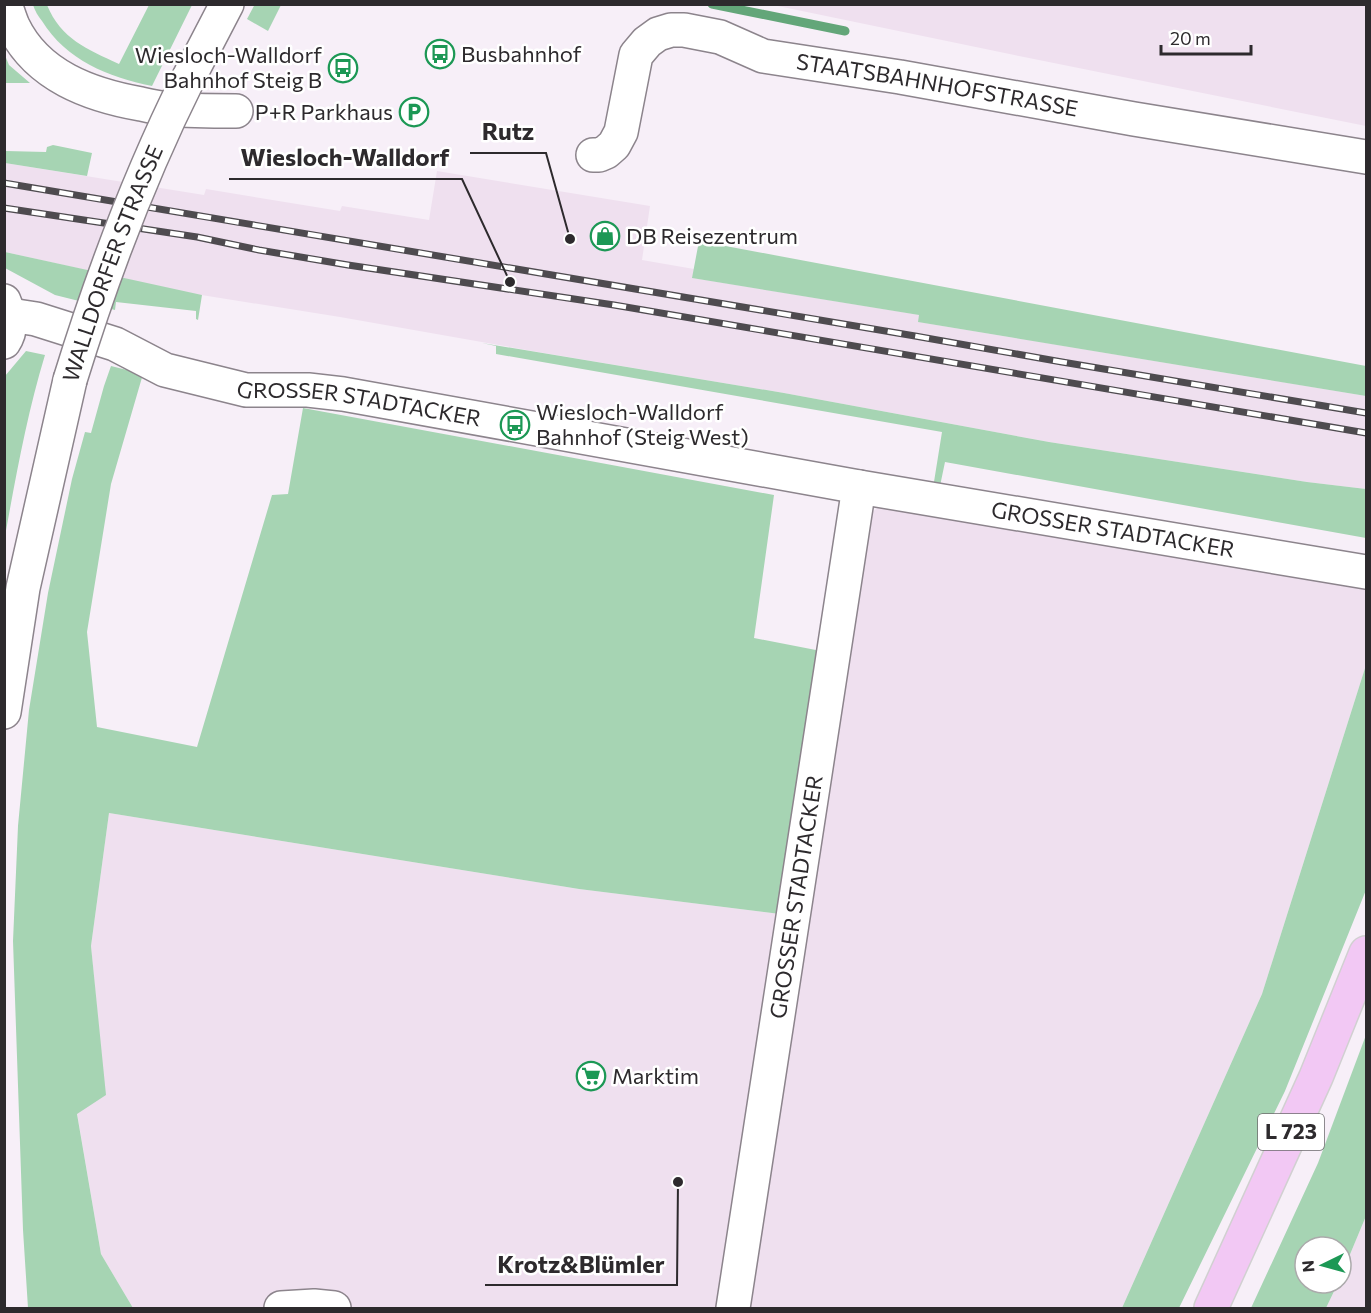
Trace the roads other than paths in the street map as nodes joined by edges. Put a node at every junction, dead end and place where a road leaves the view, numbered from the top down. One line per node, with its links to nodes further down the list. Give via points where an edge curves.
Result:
1 (5, 4): 3 (street, via 28,49 46,67 75,85 108,97 166,109)
2 (227, 4): 9 (street, WALLDORFER STRASSE, bridge, via 152,152 93,305 70,380 23,588)
3 (236, 111)
4 (593, 155): 5 (street, STAATSBAHNHOFSTRASSE, via 606,152 621,132 636,55 658,34 684,30 720,37 763,56)
5 (1366, 157)
6 (6, 319): 7 (street, GROSSER STADTACKER, via 36,319 115,344 165,370 246,390 342,394)
7 (859, 487): 8 (street, GROSSER STADTACKER); 13 (street, GROSSER STADTACKER)
8 (1366, 572)
9 (4, 712)
10 (1366, 953): 14 (main road, L 723, via 1316,1077)
11 (281, 1308): 12 (street)
12 (334, 1308)
13 (732, 1308)
14 (1211, 1308)

